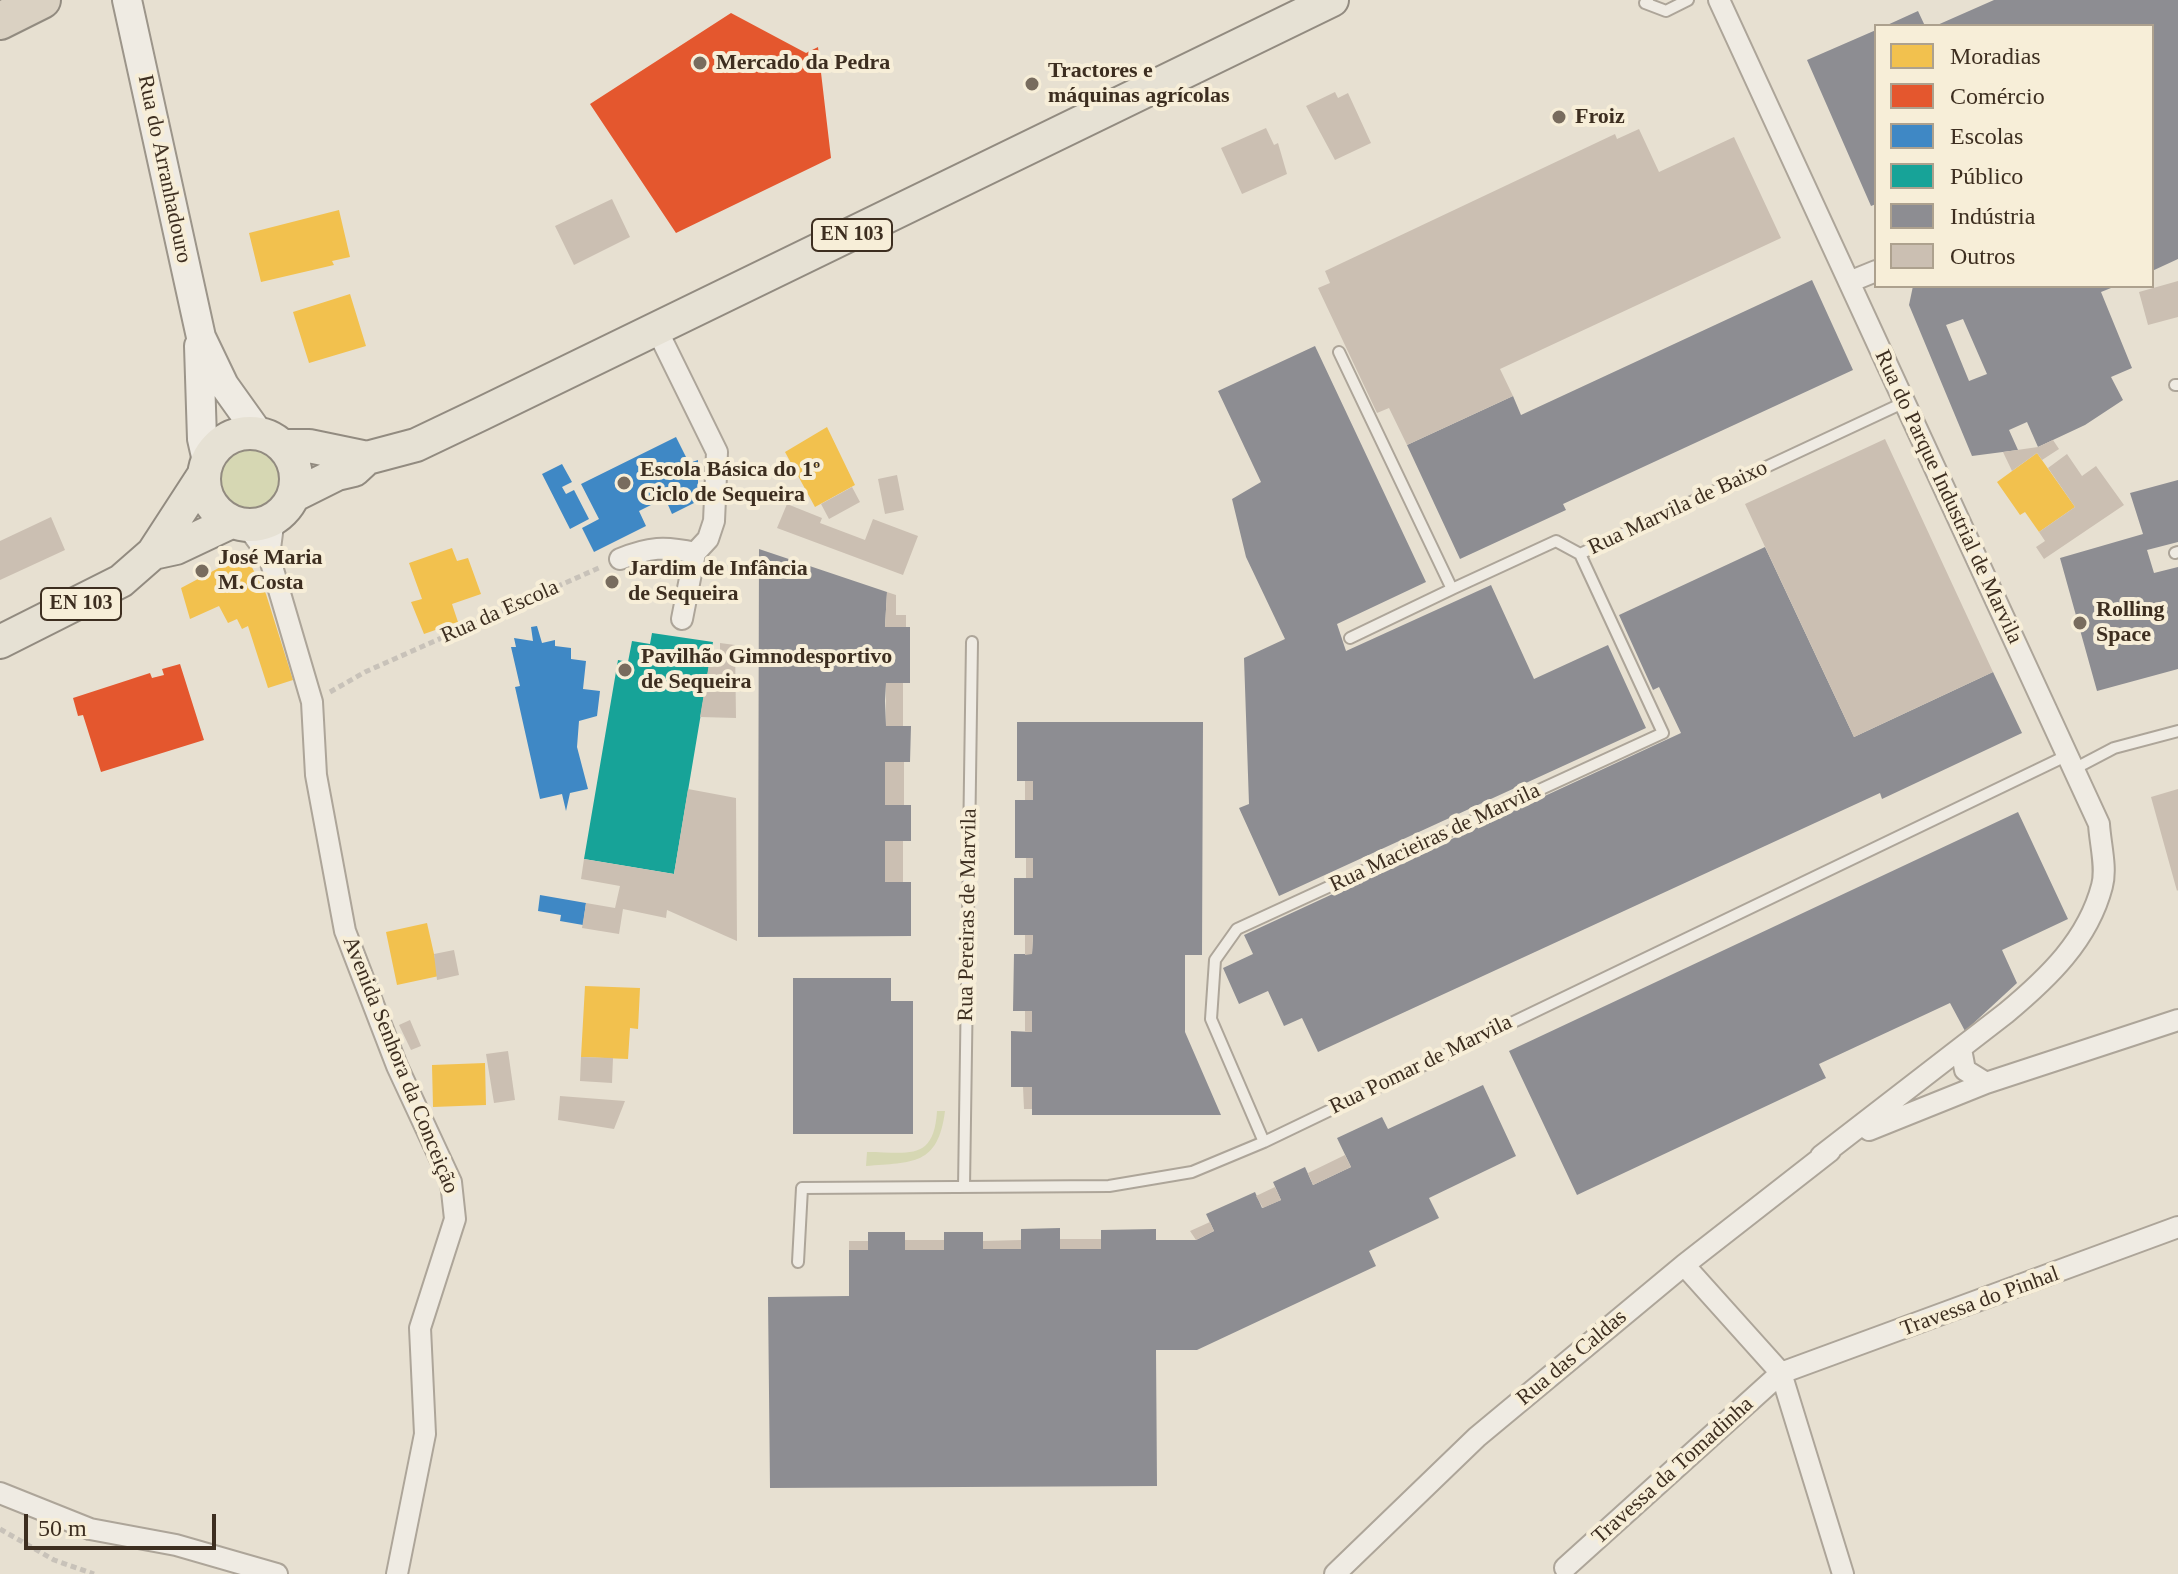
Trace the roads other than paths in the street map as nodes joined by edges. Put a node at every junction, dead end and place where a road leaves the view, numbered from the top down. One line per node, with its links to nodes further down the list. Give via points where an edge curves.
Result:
1 (42, 0): 7 (highway)
2 (127, 0): 11 (street, Rua do Arranhadouro)
3 (1332, 0): 10 (main road, EN 103)
4 (1648, 0): 5 (lane, via 1645,3 1666,11)
5 (1688, 0)
6 (1719, 0): 9 (street, Rua do Parque Industrial de Marvila)
7 (0, 21)
8 (1874, 272): 9 (street)
9 (1849, 282): 13 (street, Rua do Parque Industrial de Marvila)
10 (657, 330): 15 (main road, EN 103, via 416,445); 19 (street, via 717,452 714,521 708,539)
11 (201, 337): 14 (street, Rua do Arranhadouro, via 224,385); 16 (street, Rua do Arranhadouro)
12 (1339, 352): 22 (lane)
13 (1905, 402): 20 (lane, Rua Marvila de Baixo); 28 (street, Rua do Parque Industrial de Marvila)
14 (270, 440): 15 (main road, EN 103); 16 (main road, EN 103, via 241,434 224,440); 17 (main road, via 296,473)
15 (367, 458): 17 (main road, EN 103, via 354,470)
16 (205, 469): 17 (main road, via 210,503); 18 (main road, EN 103)
17 (261, 515): 18 (main road, EN 103); 46 (street, Avenida Senhora da Conceição, via 312,702 316,775 345,931 455,1199 455,1219 420,1328 425,1434)
18 (153, 553): 25 (main road, EN 103, via 121,581)
19 (695, 553): 21 (street, via 648,547); 23 (street)
20 (1580, 554): 22 (lane, Rua Marvila de Baixo, via 1556,541); 35 (lane, Rua Macieiras de Marvila, via 1663,733 1237,929 1215,960 1211,1019)
21 (620, 559)
22 (1452, 589): 24 (lane, Rua Marvila de Baixo)
23 (682, 619)
24 (1350, 638)
25 (0, 642)
26 (972, 642): 37 (lane, Rua Pereiras de Marvila)
27 (2178, 731): 28 (lane, Rua Pomar de Marvila)
28 (2071, 762): 29 (street, Rua do Parque Industrial de Marvila, via 2099,824 2103,884 2082,938); 35 (lane, Rua Pomar de Marvila)
29 (2036, 989): 31 (street, Rua das Caldas)
30 (2178, 1020): 33 (street, Rua das Caldas)
31 (1961, 1049): 32 (street, Rua das Caldas); 33 (street, via 1965,1070)
32 (1934, 1070): 34 (street, via 1942,1089); 36 (street, Rua das Caldas)
33 (1986, 1083): 34 (street, Rua das Caldas)
34 (1959, 1093): 36 (street, Rua das Caldas, via 1889,1120)
35 (1264, 1142): 37 (lane, Rua Pomar de Marvila, via 1192,1172 1109,1186)
36 (1821, 1156): 40 (street, Rua das Caldas)
37 (964, 1187): 39 (lane, Rua Pomar de Marvila, via 802,1188)
38 (2178, 1227): 41 (street, Travessa do Pinhal)
39 (798, 1262)
40 (1684, 1265): 41 (street); 47 (street, Rua das Caldas, via 1477,1437)
41 (1781, 1373): 43 (street, Travessa da Tomadinha); 48 (street)
42 (0, 1493): 44 (street, via 90,1529 176,1545)
43 (1565, 1568)
44 (234, 1569): 45 (street)
45 (277, 1574)
46 (397, 1574)
47 (1335, 1574)
48 (1843, 1574)

